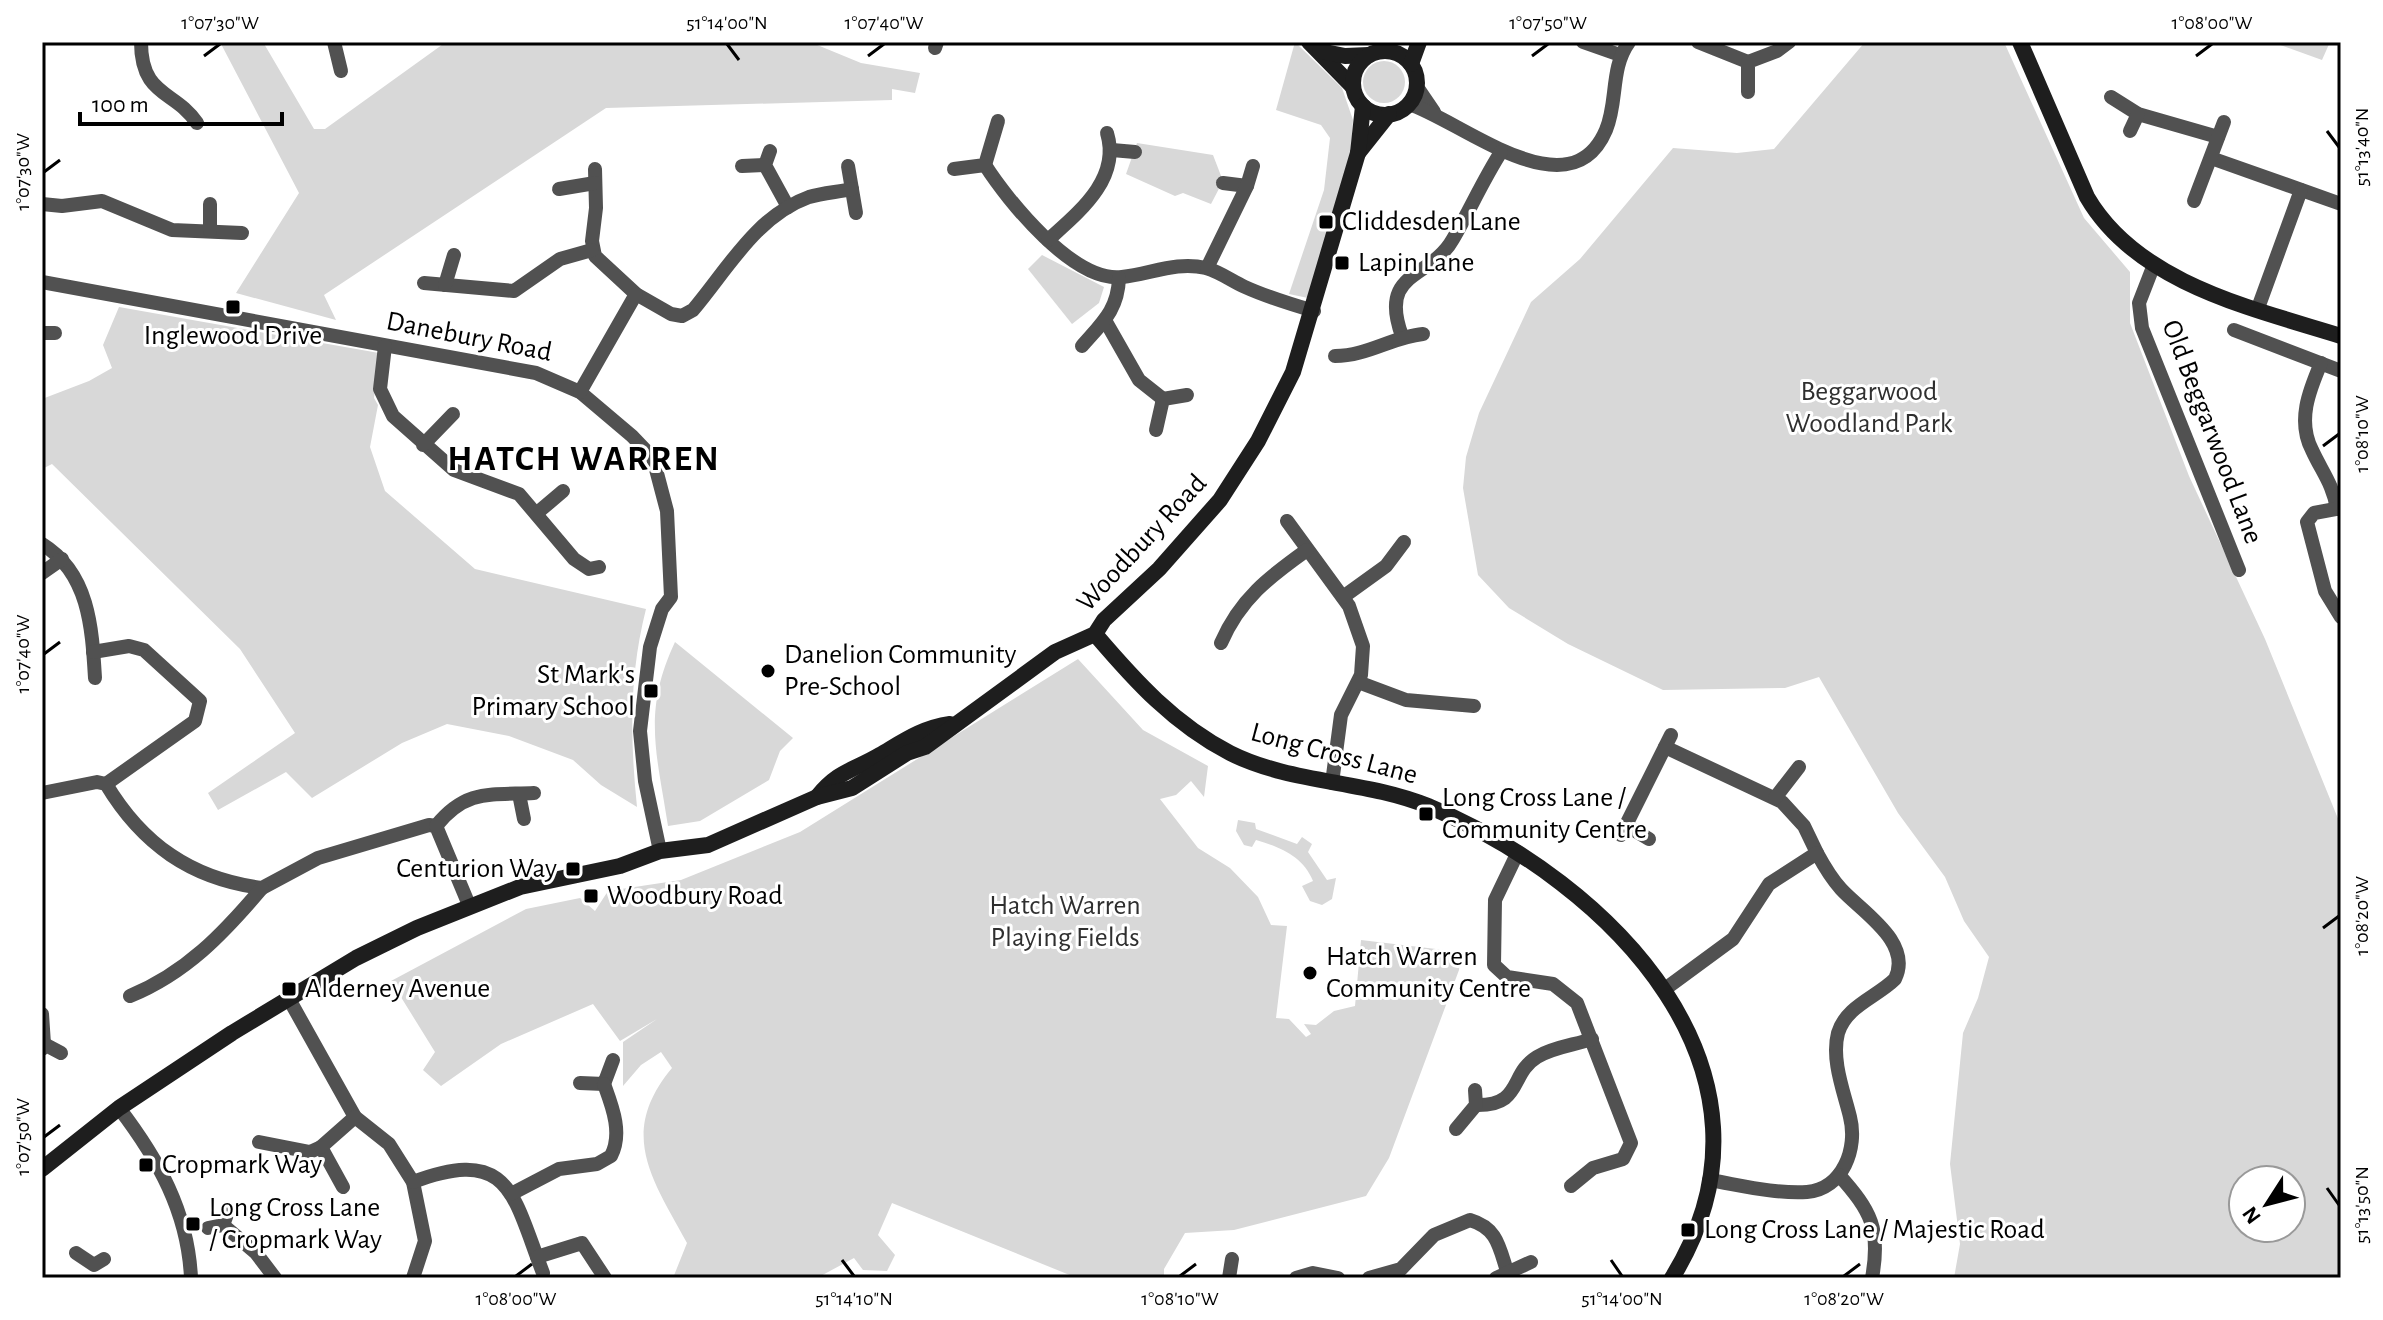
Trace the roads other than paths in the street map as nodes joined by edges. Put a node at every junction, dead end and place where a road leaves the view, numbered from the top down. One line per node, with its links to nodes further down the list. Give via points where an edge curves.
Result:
1 (141, 42): 16 (street)
2 (1419, 42): 14 (street)
3 (1583, 42): 12 (street)
4 (1629, 42): 12 (street)
5 (1698, 42): 13 (street)
6 (1789, 42): 13 (street)
7 (2020, 42): 59 (street, via 2094,210 2120,241)
8 (337, 43): 15 (street)
9 (1315, 46): 11 (street, via 1345,56); 17 (street)
10 (1392, 46): 11 (street); 14 (street)
11 (1369, 55): 17 (street, via 1355,69)
12 (1620, 55): 35 (street, via 1607,129 1591,156 1573,164)
13 (1748, 62): 20 (street)
14 (1411, 64): 18 (street)
15 (341, 71)
16 (151, 81): 19 (street); 29 (street)
17 (1353, 87): 23 (street)
18 (1417, 87): 22 (street); 24 (street)
19 (138, 90)
20 (1748, 92)
21 (2111, 97): 26 (street)
22 (1409, 104): 24 (street); 25 (street)
23 (1363, 106): 25 (street); 36 (street, Woodbury Road)
24 (1434, 112): 35 (street)
25 (1389, 114): 36 (street, Woodbury Road)
26 (2138, 114): 30 (street); 32 (street)
27 (998, 121): 38 (street)
28 (2224, 122): 32 (street)
29 (197, 123)
30 (2130, 131)
31 (1107, 133): 33 (street)
32 (2218, 137): 37 (street)
33 (1112, 150): 34 (street); 56 (street, via 1093,197)
34 (1135, 152)
35 (1501, 152): 71 (street, via 1445,250 1406,278 1396,298)
36 (1358, 153): 67 (street, Woodbury Road)
37 (2211, 158): 47 (street); 48 (street)
38 (985, 165): 42 (street); 56 (street)
39 (742, 166): 52 (street, via 767,158)
40 (848, 166): 46 (street)
41 (1253, 166): 44 (street)
42 (954, 169)
43 (1223, 183): 44 (street)
44 (1247, 186): 60 (street)
45 (559, 189): 57 (street, via 595,176)
46 (852, 189): 52 (street); 53 (street)
47 (2301, 190): 51 (street); 66 (street)
48 (2194, 201)
49 (42, 204): 54 (street, via 102,201 172,230)
50 (210, 204): 54 (street)
51 (2341, 204)
52 (788, 207): 65 (street, via 748,242 693,310 671,314)
53 (856, 213)
54 (210, 231): 55 (street)
55 (242, 233)
56 (1048, 240): 61 (street, via 1082,264)
57 (592, 250): 64 (street, via 560,259 514,291); 65 (street)
58 (454, 255): 64 (street)
59 (2153, 267): 66 (street); 93 (street, Old Beggarwood Lane, via 2139,303 2142,328)
60 (1207, 268): 61 (street, via 1165,266); 67 (street, via 1265,296)
61 (1119, 278): 68 (street, via 1119,293)
62 (42, 282): 73 (street, Danebury Road)
63 (424, 283): 64 (street)
64 (445, 285)
65 (636, 294): 78 (street)
66 (2258, 308): 72 (street)
67 (1314, 311): 97 (street, Woodbury Road, via 1281,398 1236,476 1189,537)
68 (1106, 322): 74 (street); 80 (street, via 1139,380)
69 (2234, 330): 76 (street)
70 (1423, 334): 71 (street)
71 (1402, 336): 75 (street, via 1357,356)
72 (2341, 336)
73 (385, 346): 78 (street, Danebury Road, via 536,373); 83 (street, via 381,396)
74 (1082, 346)
75 (1335, 356)
76 (2321, 363): 77 (street); 85 (street, via 2305,421 2311,450 2334,487)
77 (2341, 371)
78 (580, 392): 111 (street, Danebury Road, via 653,458 667,511 671,597 652,638 641,718 642,762)
79 (1187, 395): 80 (street)
80 (1163, 399): 82 (street)
81 (453, 414): 83 (street)
82 (1156, 430)
83 (423, 445): 86 (street, via 461,475 512,490)
84 (563, 491): 86 (street)
85 (2339, 508): 96 (street, via 2314,513 2307,522 2325,591)
86 (537, 513): 92 (street, via 574,559 589,569)
87 (1287, 521): 90 (street)
88 (1404, 542): 95 (street, via 1380,571)
89 (43, 545): 91 (street)
90 (1307, 550): 95 (street); 98 (street, via 1252,592)
91 (62, 559): 94 (street); 99 (street, via 85,598)
92 (599, 567)
93 (2239, 570)
94 (42, 573)
95 (1343, 597): 101 (street, via 1363,646)
96 (2341, 617)
97 (1095, 634): 104 (street, Long Cross Lane, via 1146,693 1196,733 1260,766); 111 (street, Woodbury Road, via 1055,652 925,747 852,788 817,797 708,845)
98 (1221, 643)
99 (93, 652): 100 (street); 105 (street, via 129,646 144,650 200,701 195,721)
100 (95, 678)
101 (1358, 682): 102 (street, via 1406,700); 104 (street, via 1341,715)
102 (1474, 706)
103 (1799, 767): 107 (street)
104 (1332, 783): 112 (street, Long Cross Lane, via 1425,805)
105 (106, 784): 106 (street); 114 (street, via 142,835 172,857 199,871)
106 (42, 793)
107 (1775, 798): 110 (street, via 1668,741 1624,831); 113 (street, via 1798,819)
108 (524, 819): 109 (street, via 526,793 465,799)
109 (436, 826): 114 (street, via 318,858); 115 (street)
110 (1649, 839)
111 (660, 851): 115 (street, Woodbury Road)
112 (1518, 852): 116 (street, Long Cross Lane, via 1601,916); 120 (street, via 1495,900 1494,965 1507,977 1546,982 1566,991 1582,1010)
113 (1817, 853): 116 (street, via 1769,884 1733,939); 132 (street, via 1834,881 1893,944 1899,966 1895,979 1850,1013 1839,1031 1839,1072 1853,1140)
114 (262, 888): 117 (street, via 183,969)
115 (469, 905): 118 (street, Woodbury Road, via 356,958)
116 (1665, 989): 134 (street, Long Cross Lane, via 1692,1037 1709,1091)
117 (130, 996)
118 (289, 999): 126 (street, Woodbury Road); 127 (street)
119 (42, 1014): 121 (street)
120 (1592, 1039): 128 (street, via 1540,1055 1509,1096 1493,1103 1476,1097); 133 (street, via 1631,1143 1623,1159 1599,1165)
121 (43, 1046): 122 (street)
122 (61, 1053)
123 (613, 1060): 125 (street)
124 (580, 1083): 125 (street)
125 (604, 1084): 139 (street, via 616,1127 611,1156 597,1164 559,1169)
126 (119, 1108): 131 (street, Woodbury Road); 149 (street, via 171,1189 186,1235)
127 (355, 1117): 130 (street); 135 (street, via 389,1144)
128 (1456, 1129)
129 (259, 1142): 130 (street, via 310,1152)
130 (321, 1147): 137 (street)
131 (42, 1169)
132 (1839, 1175): 134 (street, via 1805,1192); 157 (street, via 1873,1224)
133 (1585, 1177): 136 (street); 138 (street)
134 (1709, 1180): 156 (street, Long Cross Lane, via 1695,1234)
135 (413, 1182): 139 (street, via 470,1168 496,1176); 150 (street, via 425,1241)
136 (1571, 1186)
137 (343, 1187)
138 (1591, 1192)
139 (511, 1194): 142 (street)
140 (229, 1209): 147 (street, via 215,1226)
141 (76, 1253): 145 (street)
142 (537, 1257): 146 (street); 151 (street, via 582,1243)
143 (1232, 1259): 152 (street)
144 (1531, 1262): 148 (street)
145 (97, 1267)
146 (543, 1273)
147 (272, 1274)
148 (1501, 1275): 155 (street, via 1494,1233 1470,1220 1434,1235 1401,1269)
149 (191, 1278)
150 (413, 1278)
151 (605, 1278)
152 (1229, 1278)
153 (1296, 1278): 154 (street, via 1313,1273)
154 (1338, 1278)
155 (1369, 1278)
156 (1672, 1278)
157 (1872, 1278)

